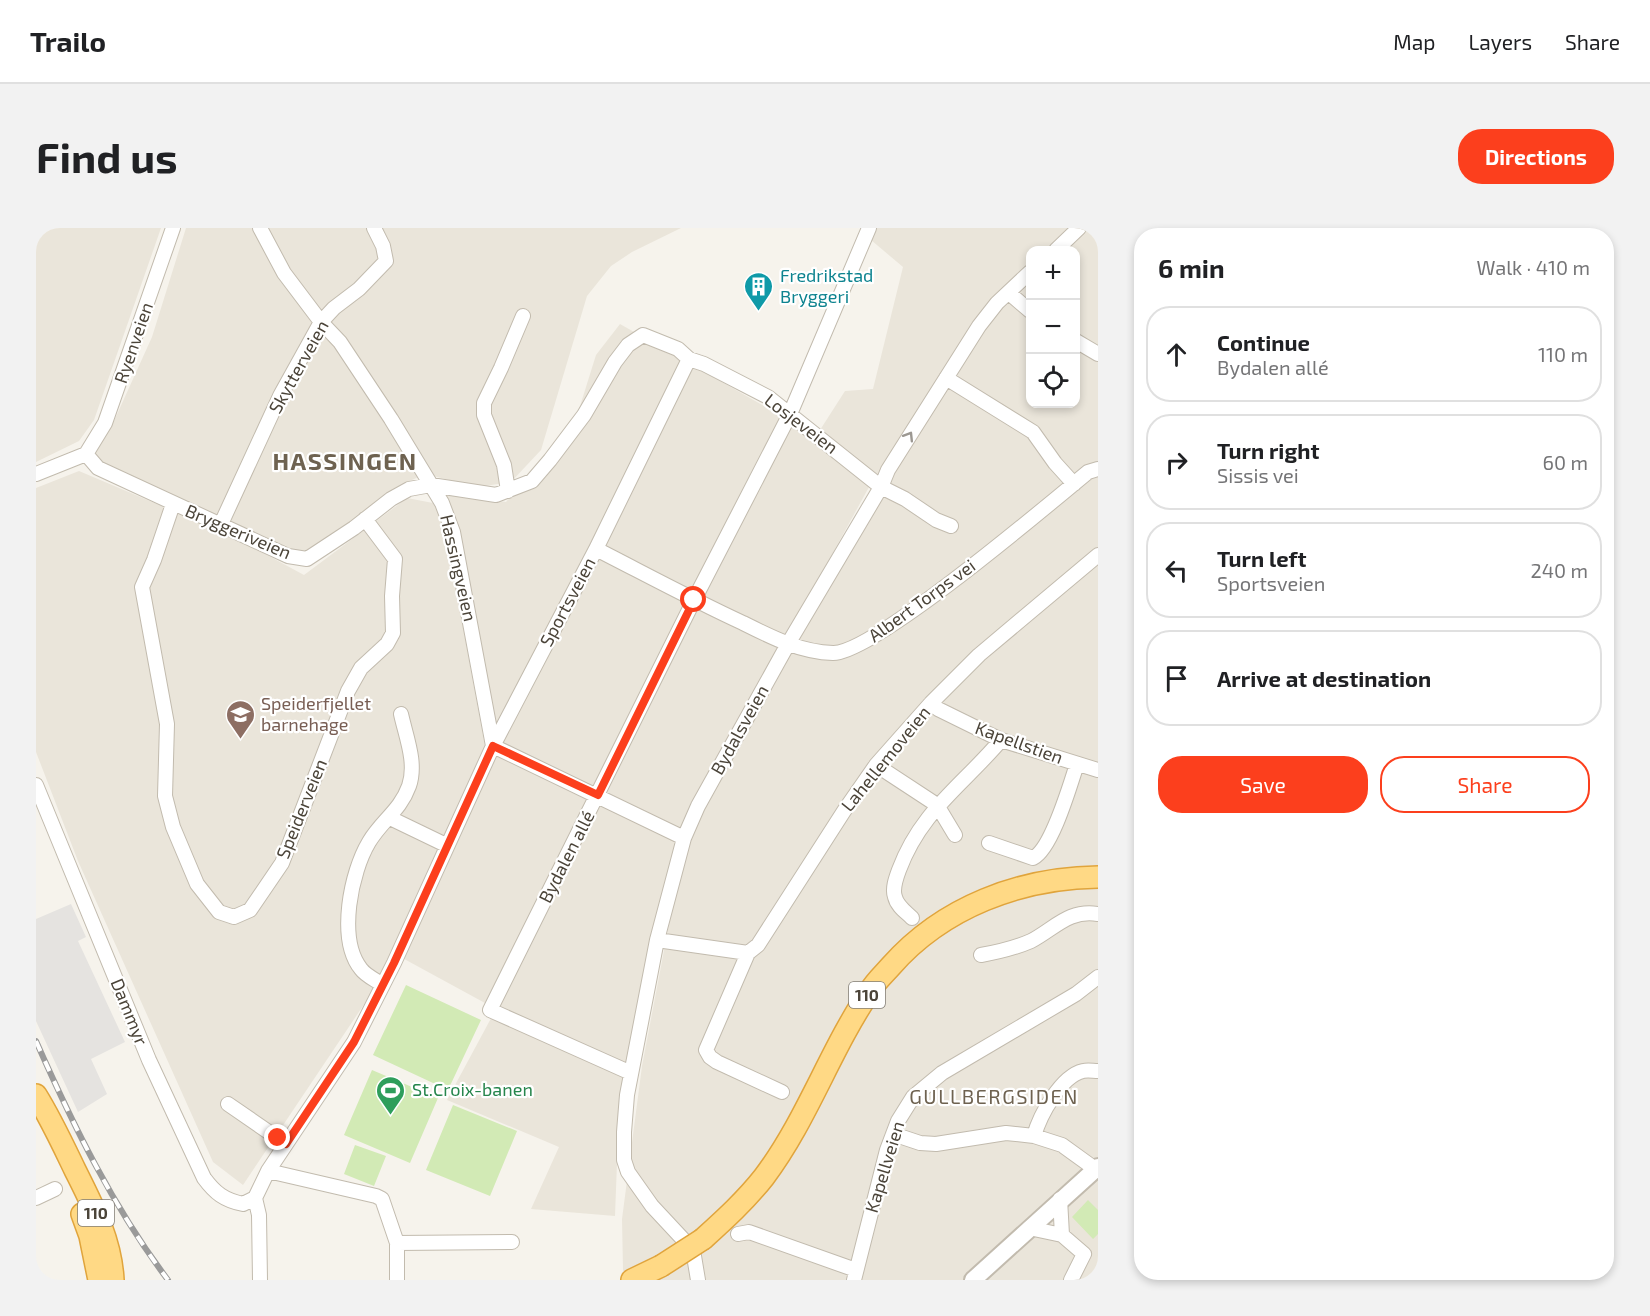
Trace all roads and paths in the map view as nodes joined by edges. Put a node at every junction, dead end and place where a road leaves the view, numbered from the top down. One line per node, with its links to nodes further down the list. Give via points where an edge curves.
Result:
1 (173, 228): 18 (street, Ryenveien, via 105,423)
2 (260, 228): 11 (street, Hassingveien, via 284,273)
3 (374, 228): 11 (street, Skytterveien, via 386,261)
4 (869, 228): 17 (street, Bydalen allé)
5 (1079, 228): 6 (street)
6 (1060, 246)
7 (1026, 276): 8 (street, Bydalsveien)
8 (1009, 293): 9 (street); 16 (street, Bydalsveien, via 979,326)
9 (1026, 308)
10 (523, 316): 24 (street, via 484,403 484,415 504,465)
11 (321, 322): 22 (street, Hassingveien, via 340,342); 27 (street, Skytterveien, via 280,396)
12 (643, 335): 15 (street, Losjeveien); 24 (street, Bryggeriveien, via 628,345 615,362 584,415 532,481)
13 (1080, 343): 14 (street)
14 (1098, 354)
15 (689, 359): 17 (street, Losjeveien, via 768,398); 29 (street, Sportsveien)
16 (946, 378): 21 (street, via 1033,432 1054,463); 23 (street, Bydalsveien, one-way to 16)
17 (790, 414): 23 (street, Losjeveien); 31 (street, Bydalen allé)
18 (86, 454): 20 (street); 25 (street, Bryggeriveien, via 98,468)
19 (1098, 469): 21 (street, Albert Torps vei)
20 (36, 474)
21 (1074, 483): 32 (street, Albert Torps vei, via 937,592 870,639 836,653)
22 (431, 485): 24 (street, Bryggeriveien, via 496,495); 26 (street, Bryggeriveien, via 409,489); 36 (street, Hassingveien, via 453,532)
23 (880, 487): 28 (street, Losjeveien); 32 (street, Bydalsveien)
24 (508, 491)
25 (173, 504): 26 (street, Speiderveien, via 142,587 167,724 165,796 173,827 197,884 219,912 234,917 250,910 282,863 348,691 361,668 393,633 395,559); 27 (street, Bryggeriveien)
26 (365, 519): 27 (street, Bryggeriveien, via 307,559 288,556)
27 (221, 524)
28 (951, 525)
29 (596, 549): 31 (street, Albert Torps vei); 36 (street, Sportsveien)
30 (1098, 555): 33 (street, Lahellemoveien, via 979,655)
31 (694, 600): 32 (street, Albert Torps vei); 41 (street, Bydalen allé)
32 (788, 644): 45 (street, Bydalsveien)
33 (931, 703): 35 (street, Kapellstien); 38 (street, Lahellemoveien)
34 (401, 714): 43 (street, via 411,775)
35 (1001, 740): 37 (street, Kapellstien); 42 (street)
36 (493, 746): 41 (street); 47 (street, Sportsveien)
37 (1077, 764): 39 (street, Kapellstien); 46 (street, Kapellstien, via 1059,818 1040,855 1034,858)
38 (876, 765): 42 (street); 52 (street, Lahellemoveien, via 758,945)
39 (1098, 770)
40 (36, 785): 69 (street, Dammyr, via 148,1060 204,1178 228,1201 243,1204)
41 (598, 795): 45 (street); 57 (street, Bydalen allé, via 490,1010)
42 (937, 805): 44 (street); 50 (street, via 911,842 894,888 894,897)
43 (390, 818): 47 (street); 55 (street, via 378,829 361,857 352,889 348,928 356,962 364,974)
44 (955, 835)
45 (684, 838): 51 (street, Bydalsveien)
46 (989, 843)
47 (446, 845): 55 (street, Sportsveien)
48 (1098, 877): 72 (highway, 110, via 1013,888 936,925 903,952 871,989 785,1145)
49 (1098, 914): 53 (street, via 1070,916 1027,942)
50 (912, 918)
51 (657, 940): 52 (street); 57 (street, Bydalsveien)
52 (748, 953): 58 (street, Lahellemoveien, via 706,1050 717,1062)
53 (981, 955)
54 (1098, 977): 62 (street, Kapellveien, via 927,1085 913,1097)
55 (383, 985): 64 (street, Sportsveien, via 354,1042)
56 (1098, 1071): 63 (street, via 1084,1071 1065,1083 1042,1113)
57 (631, 1073): 82 (street, Bydalsveien, via 624,1132 626,1166 652,1206 693,1250)
58 (782, 1092)
59 (36, 1095): 78 (highway, 110, via 97,1215 112,1261)
60 (36, 1103): 77 (highway, 110, via 90,1236)
61 (228, 1104): 64 (street)
62 (893, 1134): 63 (street, via 936,1144 1006,1133); 76 (street, Kapellveien)
63 (1034, 1136): 65 (street, via 1062,1145)
64 (286, 1144): 66 (street, Sportsveien)
65 (1097, 1169): 70 (street)
66 (268, 1171): 69 (street, Sportsveien); 75 (street, via 382,1199)
67 (55, 1189): 68 (street)
68 (36, 1198)
69 (255, 1198): 79 (street)
70 (1060, 1200): 71 (street); 73 (street)
71 (1029, 1227): 73 (street); 83 (street)
72 (730, 1228): 76 (street); 81 (highway, 110, bridge, via 703,1239)
73 (1062, 1235): 84 (street, via 1083,1254)
74 (513, 1242): 75 (street)
75 (397, 1243): 80 (street)
76 (855, 1275)
77 (99, 1280)
78 (113, 1280)
79 (260, 1280)
80 (397, 1280)
81 (633, 1280)
82 (698, 1280)
83 (973, 1280)
84 (1071, 1280)

